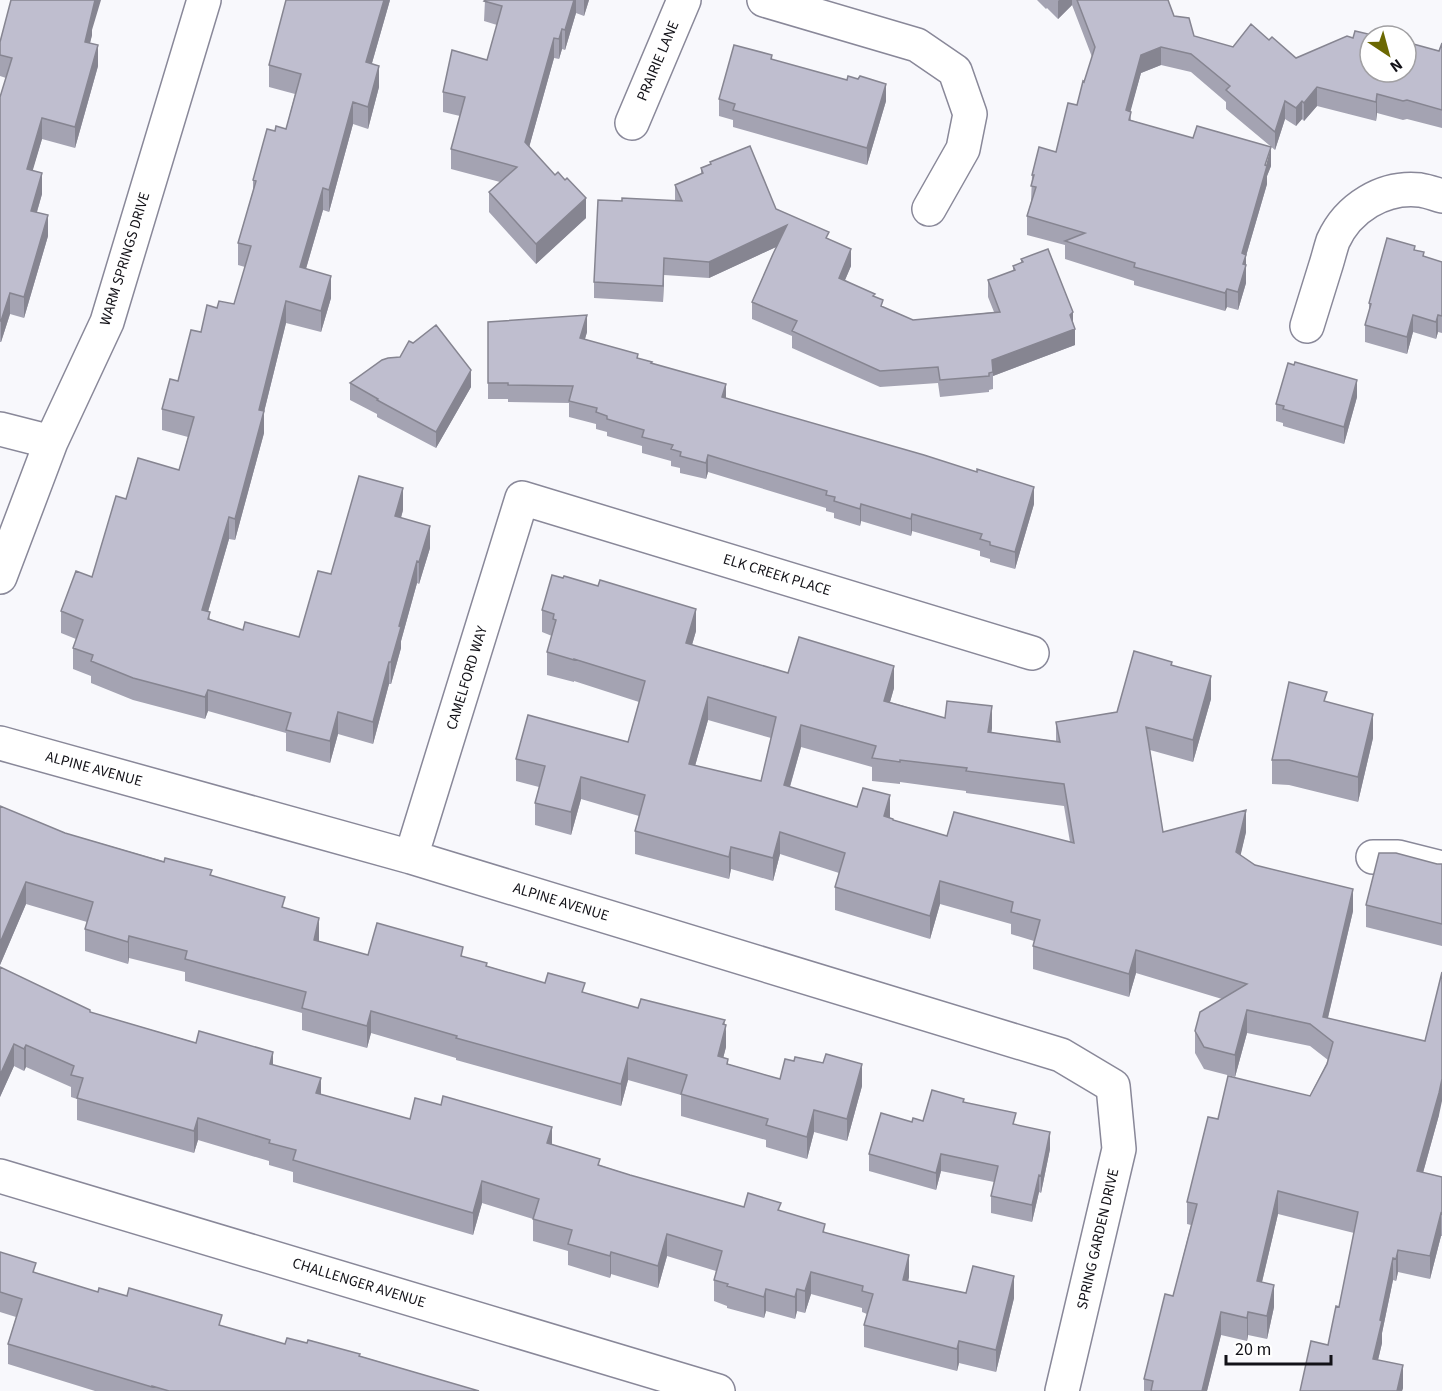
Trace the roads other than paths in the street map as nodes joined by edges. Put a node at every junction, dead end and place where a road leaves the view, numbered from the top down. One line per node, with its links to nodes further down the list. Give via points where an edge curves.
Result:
1 (204, 0): 9 (street, WARM SPRINGS DRIVE, via 107,322)
2 (684, 0): 4 (street, PRAIRIE LANE)
3 (764, 0): 6 (street, via 917,45 955,71 970,114 963,149)
4 (632, 123)
5 (1442, 196): 7 (street, via 1403,190 1370,200 1355,211 1333,241)
6 (929, 209)
7 (1307, 326)
8 (0, 429): 9 (street)
9 (51, 442): 11 (street, WARM SPRINGS DRIVE)
10 (522, 498): 12 (street, ELK CREEK PLACE); 14 (street, CAMELFORD WAY)
11 (0, 577)
12 (1032, 652)
13 (0, 743): 14 (street, ALPINE AVENUE)
14 (411, 857): 17 (street, ALPINE AVENUE, via 1060,1055)
15 (1372, 857): 16 (street, via 1398,857)
16 (1442, 868)
17 (1113, 1086): 20 (street, SPRING GARDEN DRIVE, via 1119,1149)
18 (0, 1176): 19 (street, CHALLENGER AVENUE)
19 (718, 1391)
20 (1062, 1391)

